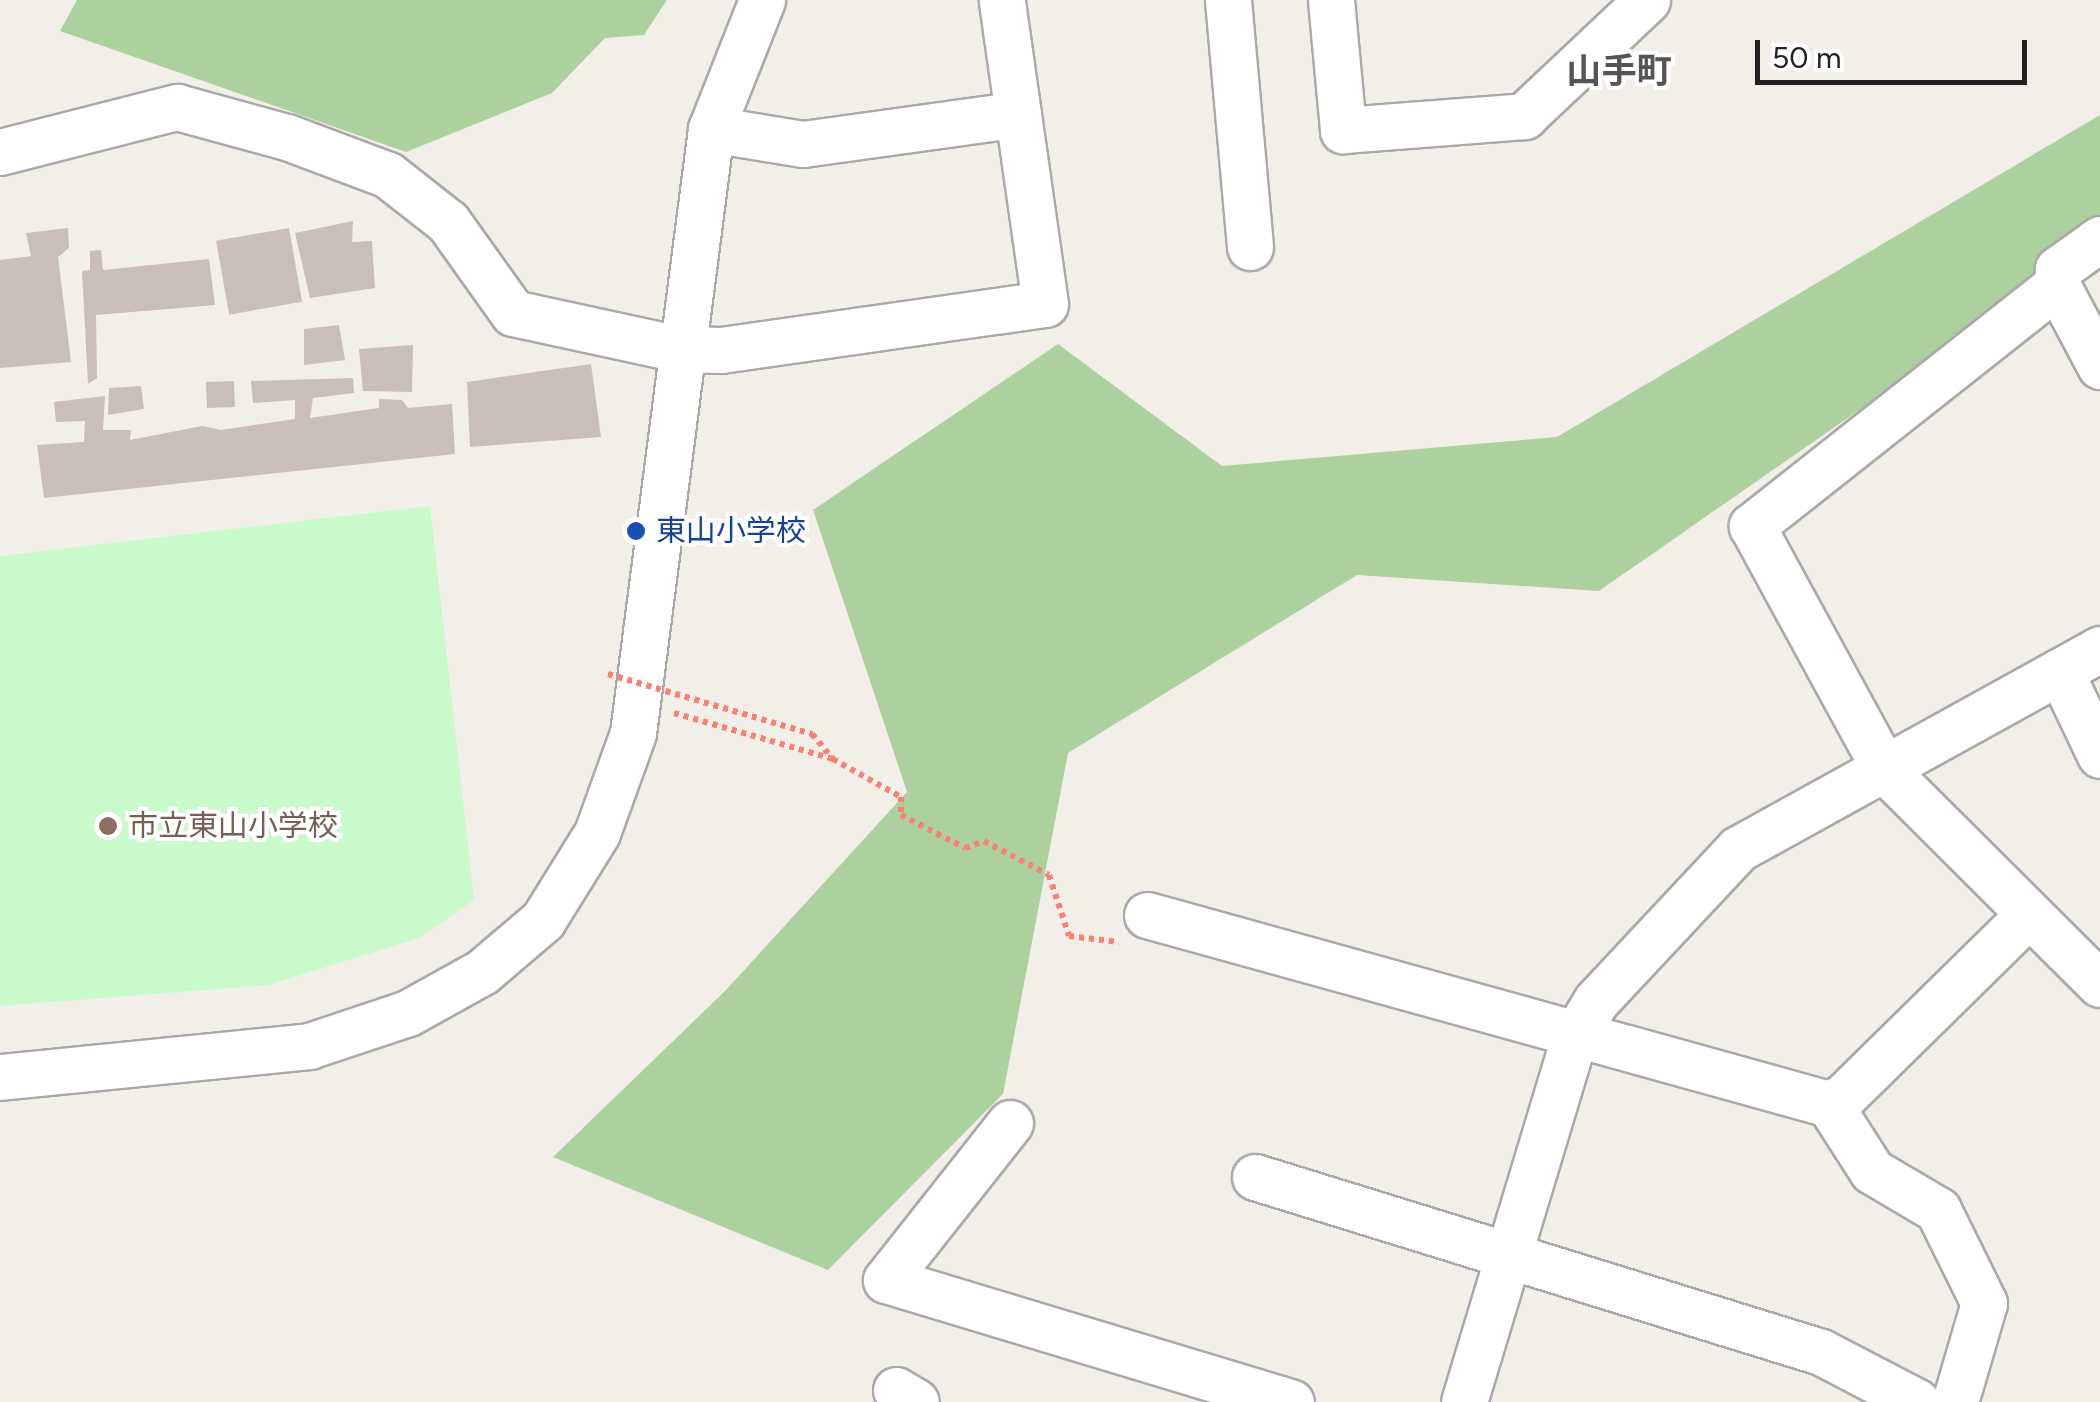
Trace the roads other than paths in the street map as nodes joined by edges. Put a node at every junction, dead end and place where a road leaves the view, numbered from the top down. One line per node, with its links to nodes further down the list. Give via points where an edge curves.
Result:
1 (762, 0): 7 (street)
2 (1002, 0): 6 (street)
3 (1228, 0): 10 (street)
4 (1330, 0): 5 (street, via 1343,130 1524,116)
5 (1648, 0)
6 (1018, 114): 7 (street, via 803,144); 12 (street, via 1045,304 721,350)
7 (711, 129): 12 (street)
8 (0, 152): 12 (street, via 177,107 287,137 388,176 448,222 513,313)
9 (2100, 239): 11 (street, via 2058,269)
10 (1250, 247)
11 (2057, 285): 13 (street); 17 (street, via 1752,526)
12 (679, 349): 22 (street, via 632,733 596,832 543,920 482,972 408,1013 309,1046)
13 (2100, 366)
14 (2100, 649): 15 (street)
15 (2060, 671): 16 (street); 17 (street)
16 (2100, 755)
17 (1885, 770): 19 (street); 21 (street, via 1738,849 1596,1001)
18 (1147, 914): 21 (street)
19 (2028, 914): 20 (street); 23 (street)
20 (2100, 984)
21 (1574, 1037): 23 (street); 26 (street)
22 (0, 1076)
23 (1829, 1104): 30 (street, via 1872,1171 1938,1210 1984,1303)
24 (1010, 1122): 27 (street, via 886,1280)
25 (1255, 1176): 26 (street)
26 (1509, 1260): 28 (street); 29 (street, via 1821,1352)
27 (1291, 1402)
28 (1464, 1402)
29 (1917, 1402)
30 (1955, 1402)

